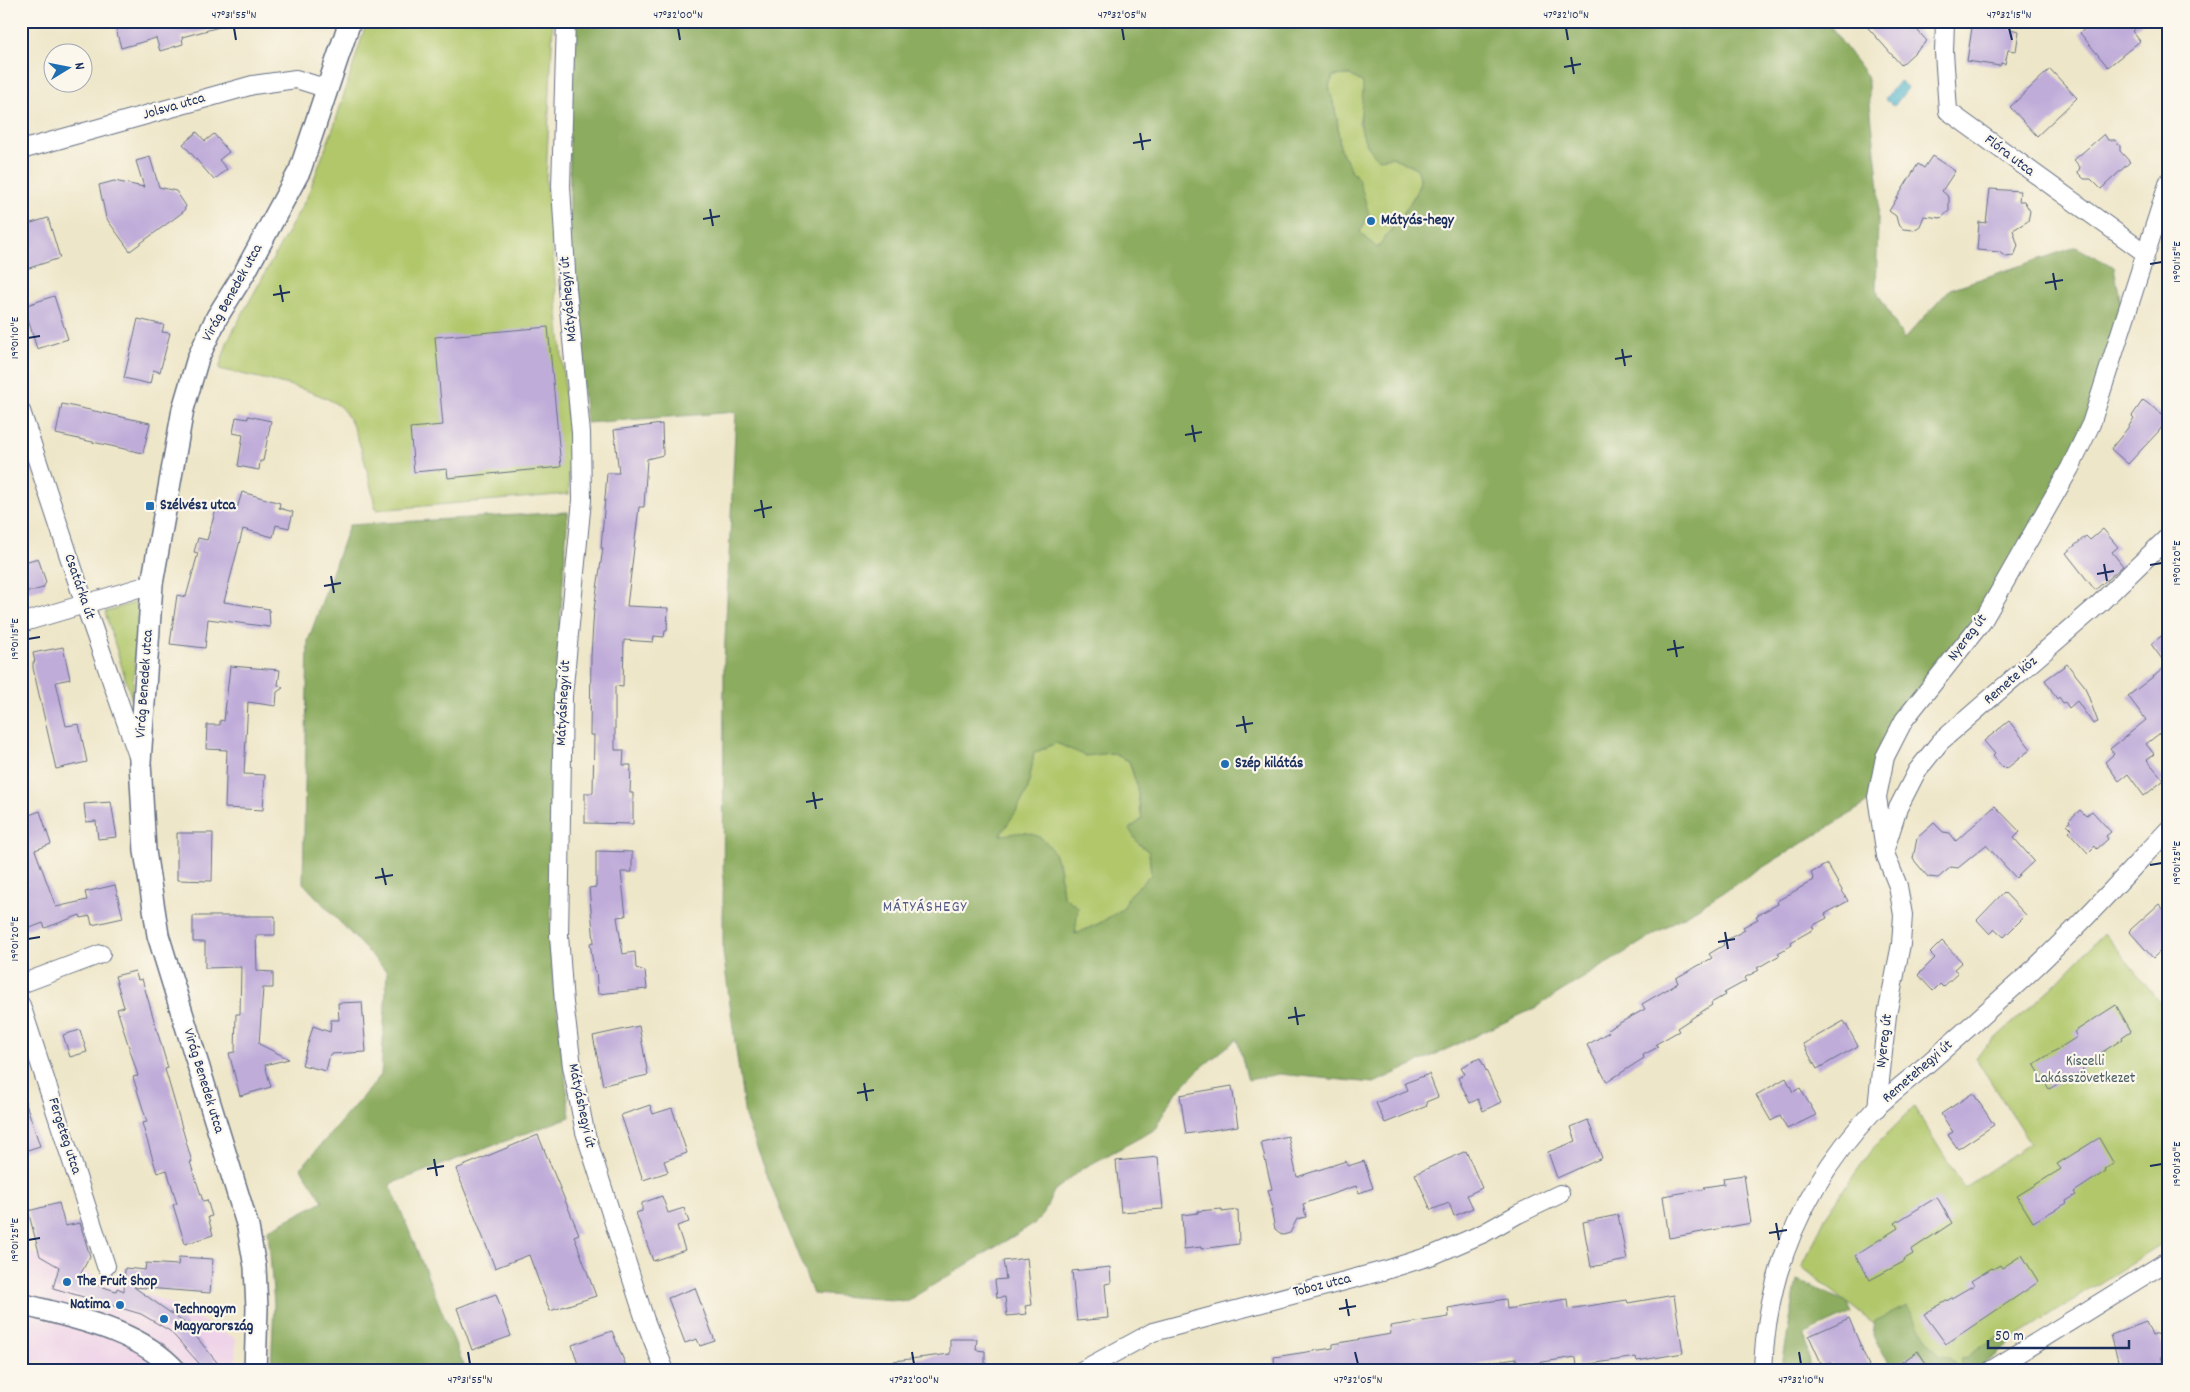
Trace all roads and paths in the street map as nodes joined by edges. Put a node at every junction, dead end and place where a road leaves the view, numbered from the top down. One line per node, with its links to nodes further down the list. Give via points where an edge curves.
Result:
1 (350, 21): 4 (street, Virág Benedek utca)
2 (566, 21): 26 (street, Mátyáshegyi út, via 560,186 580,415 582,500 563,696 559,935 572,1066 587,1142)
3 (1945, 21): 7 (street, Flóra utca, via 1948,111)
4 (328, 88): 5 (street, Jolsva utca, via 296,79 253,85); 10 (street, Virág Benedek utca, via 300,170 217,317 198,358 183,409)
5 (21, 150)
6 (2169, 181): 7 (street, Nyereg út)
7 (2145, 253): 15 (street, Nyereg út, via 2091,424 2070,468 1982,622 1904,720 1886,756 1877,798)
8 (21, 411): 11 (street, Csatárka út)
9 (2169, 536): 15 (street, Remete köz, via 2100,604 1940,742 1918,771 1898,808)
10 (152, 584): 11 (street); 13 (street, Virág Benedek utca)
11 (85, 605): 12 (street); 13 (street, Csatárka út)
12 (21, 623)
13 (140, 762): 25 (street, Virág Benedek utca, via 145,851 158,935 248,1227 257,1299)
14 (2169, 829): 19 (street, Remetehegyi út, via 2028,974)
15 (1885, 848): 19 (street, Nyereg út, via 1898,886 1903,915)
16 (101, 954): 17 (street)
17 (21, 984)
18 (21, 1005): 22 (street, Fergeteg utca)
19 (1877, 1108): 28 (street, Remetehegyi út, via 1851,1136 1816,1186 1788,1244 1772,1293 1764,1341)
20 (1560, 1194): 27 (street, Toboz utca, via 1433,1255 1153,1332)
21 (2169, 1260): 29 (street)
22 (106, 1266)
23 (21, 1304): 24 (street, via 138,1341)
24 (176, 1371)
25 (255, 1371)
26 (665, 1371)
27 (1082, 1371)
28 (1764, 1371)
29 (1990, 1371)

